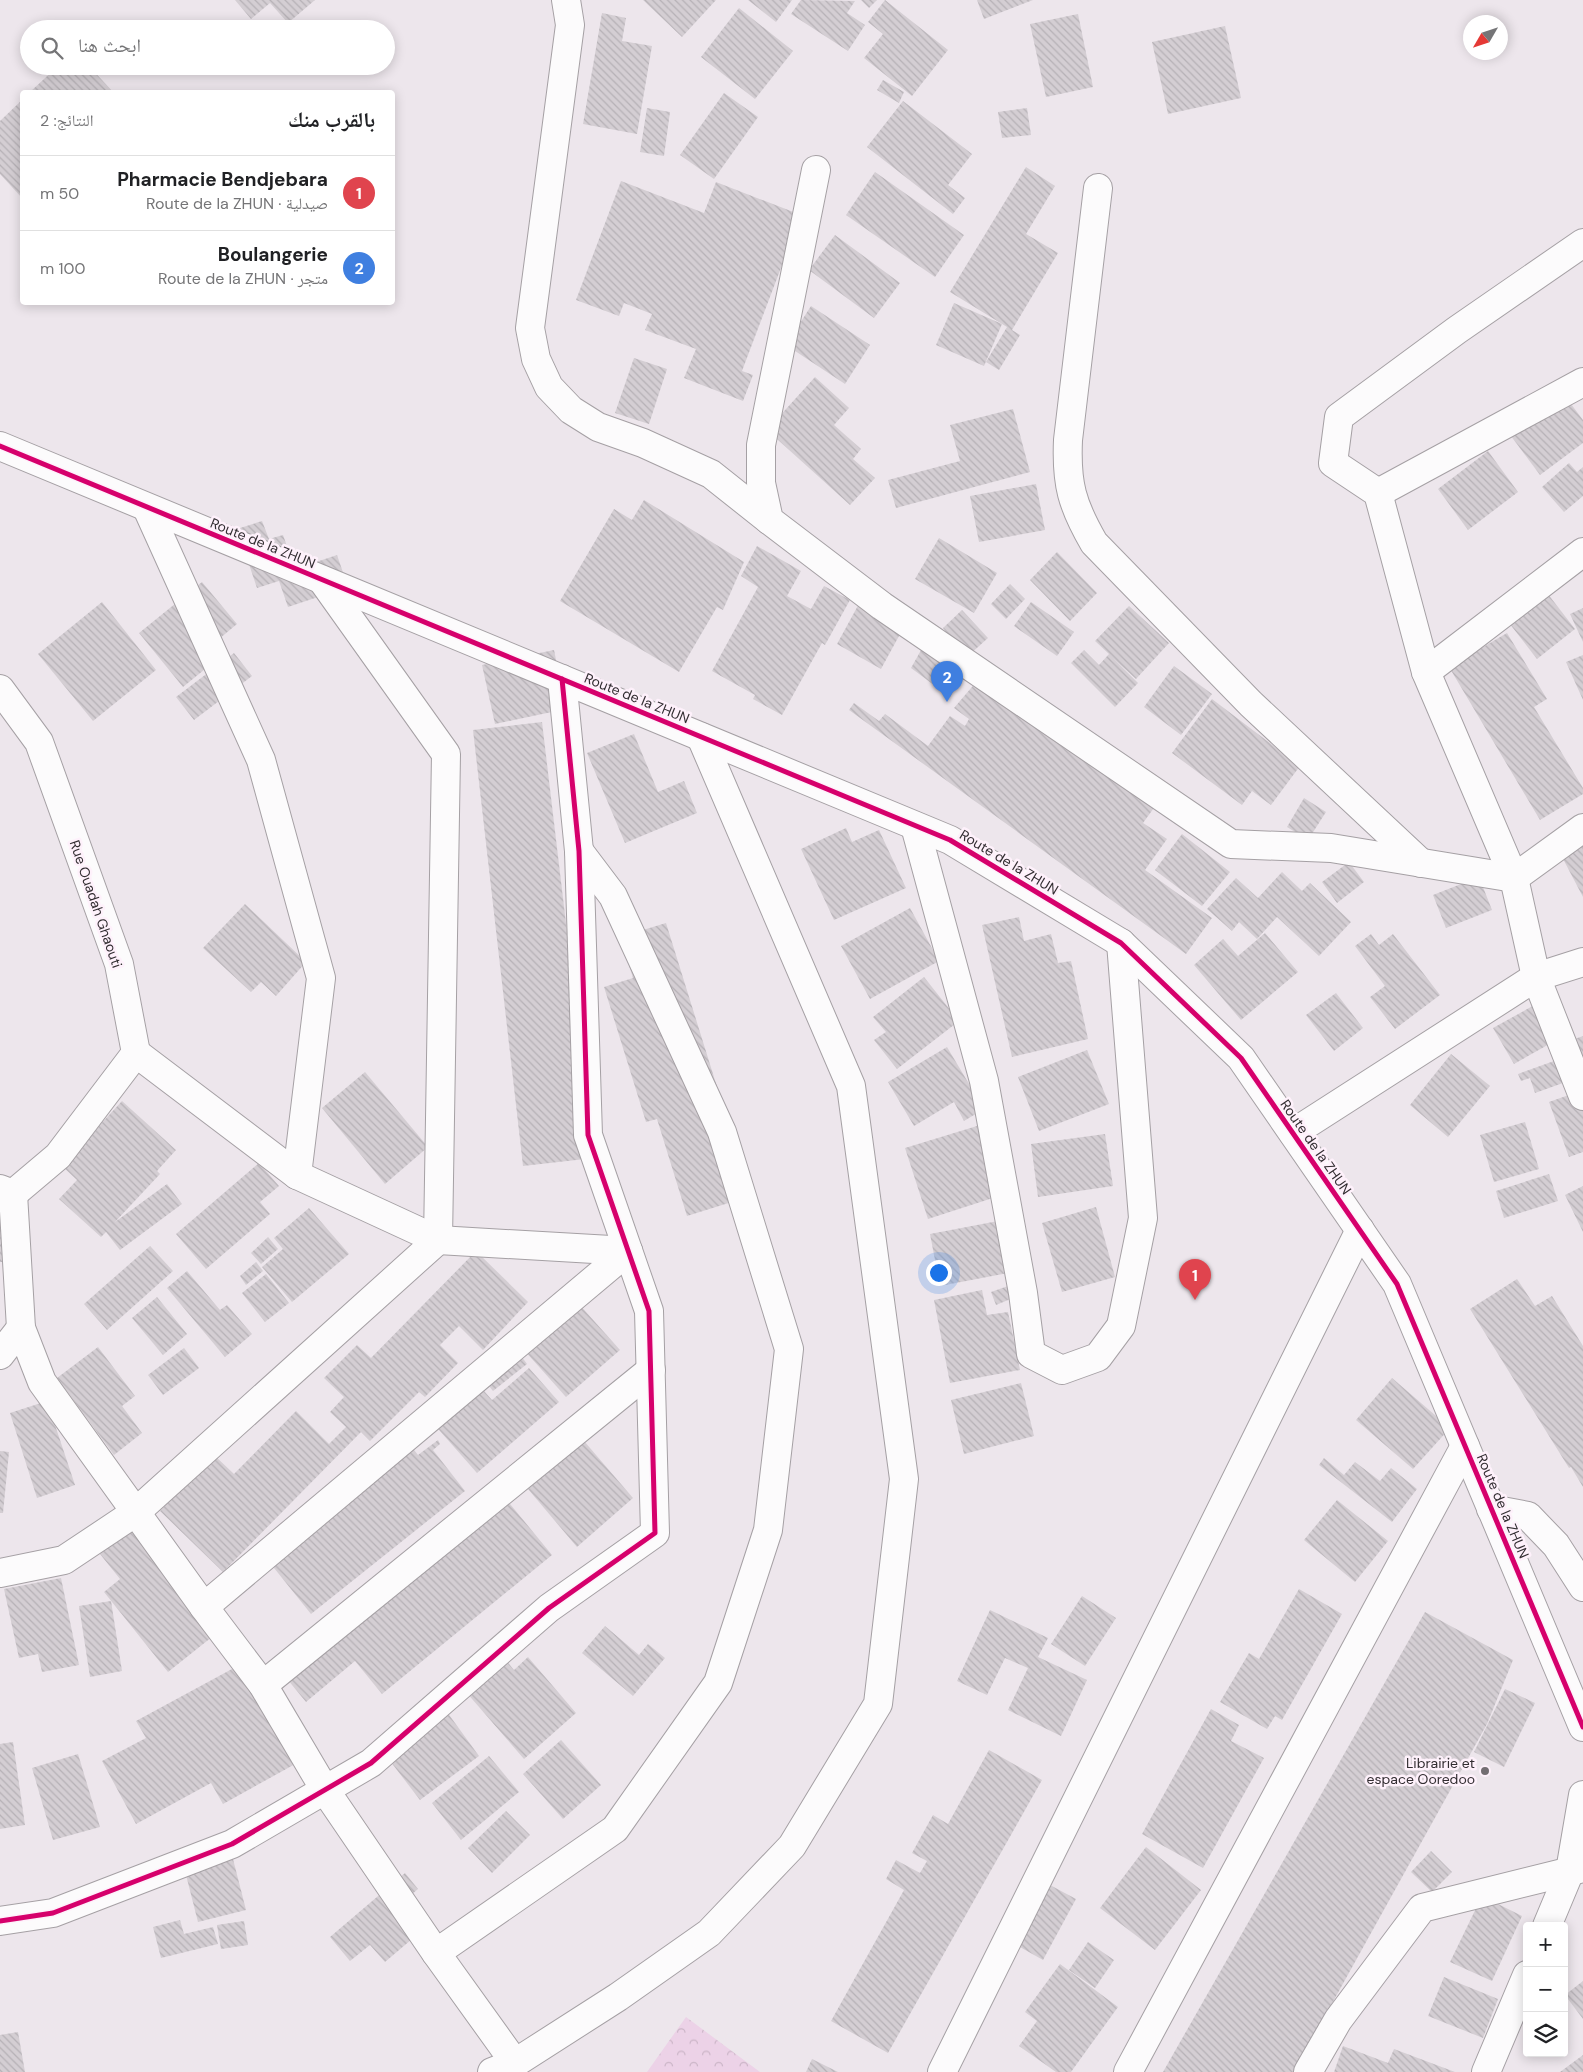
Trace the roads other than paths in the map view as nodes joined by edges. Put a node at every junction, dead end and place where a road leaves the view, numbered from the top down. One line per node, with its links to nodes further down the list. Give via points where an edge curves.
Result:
1 (566, 0): 9 (street, via 570,25 530,328 536,359 550,387 571,410 598,427 643,443 711,474)
2 (816, 170): 9 (street, via 762,445 761,483)
3 (1098, 188): 19 (street, via 1068,440 1071,494 1081,519 1094,543 1252,704)
4 (1583, 243): 7 (street, via 1339,417 1333,463)
5 (1583, 382): 7 (street)
6 (0, 446): 8 (street, Route de la ZHUN)
7 (1378, 493): 12 (street)
8 (147, 508): 11 (street, Route de la ZHUN); 27 (street, via 261,760 321,978)
9 (769, 520): 19 (street, via 882,606 1231,844 1331,848)
10 (1583, 552): 12 (street)
11 (322, 580): 13 (street, Route de la ZHUN); 30 (street, via 446,754)
12 (1426, 672): 20 (street)
13 (562, 679): 15 (street, Route de la ZHUN); 18 (street)
14 (0, 689): 24 (street, Rue Ouadah Ghaouti, via 39,742 119,964)
15 (701, 737): 16 (street, Route de la ZHUN); 50 (street, via 851,1086 904,1479 878,1704 792,1846 709,1933 618,1997)
16 (915, 826): 21 (street, Route de la ZHUN, via 950,840); 21 (street, via 984,1081 1031,1354 1062,1370 1098,1357 1121,1326 1143,1218)
17 (1583, 828): 20 (street)
18 (580, 851): 31 (street, via 588,1135); 48 (street, via 612,896 722,1132 789,1349 768,1530 718,1683 615,1829)
19 (1421, 863): 20 (street)
20 (1514, 878): 23 (street)
21 (1121, 943): 26 (street, Route de la ZHUN, via 1241,1058)
22 (1583, 962): 23 (street)
23 (1536, 976): 25 (street); 26 (street)
24 (136, 1053): 27 (street); 28 (street, via 58,1156)
25 (1583, 1096)
26 (1293, 1134): 29 (street, Route de la ZHUN)
27 (297, 1176): 30 (street)
28 (6, 1192): 32 (street)
29 (1360, 1230): 35 (street, Route de la ZHUN, via 1397,1284); 51 (street)
30 (438, 1240): 31 (street); 37 (street)
31 (628, 1251): 34 (street, via 649,1311); 40 (street)
32 (21, 1328): 33 (street); 37 (street, via 42,1382)
33 (0, 1355)
34 (651, 1370): 41 (street); 43 (street, via 654,1533 549,1608 371,1763)
35 (1465, 1446): 36 (street, Route de la ZHUN); 52 (street)
36 (1491, 1509): 39 (street, via 1528,1516 1556,1545); 42 (street, Route de la ZHUN)
37 (136, 1512): 38 (street, via 64,1560); 40 (street)
38 (0, 1573)
39 (1583, 1587)
40 (204, 1607): 41 (street)
41 (263, 1685): 43 (street)
42 (1583, 1727)
43 (325, 1790): 46 (street, via 232,1844 53,1913); 48 (street)
44 (1583, 1795): 45 (street)
45 (1576, 1870): 47 (street); 53 (street, via 1422,1908 1338,2020)
46 (0, 1921)
47 (1549, 1922)
48 (436, 1953): 50 (street)
49 (1523, 1984): 54 (street)
50 (504, 2068)
51 (942, 2072)
52 (1128, 2072)
53 (1308, 2072)
54 (1486, 2072)

